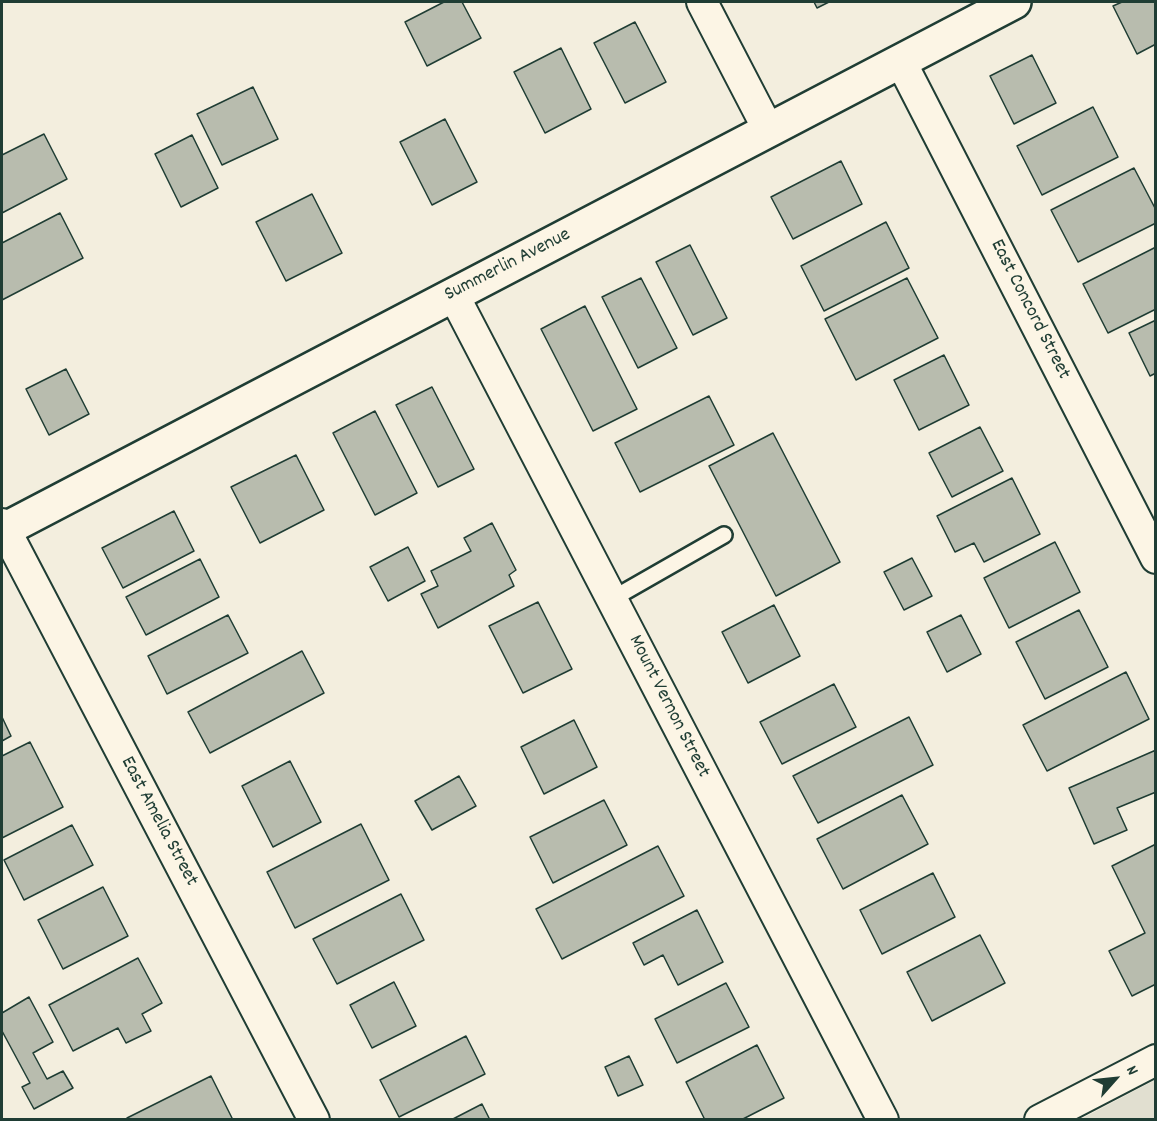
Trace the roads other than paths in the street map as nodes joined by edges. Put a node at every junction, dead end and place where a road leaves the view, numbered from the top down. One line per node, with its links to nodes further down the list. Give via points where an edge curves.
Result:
1 (702, 2): 4 (street)
2 (1014, 2): 3 (street, Summerlin Avenue)
3 (902, 62): 4 (street, Summerlin Avenue); 8 (street, East Concord Street)
4 (769, 131): 5 (street, Summerlin Avenue)
5 (453, 294): 6 (street, Summerlin Avenue); 9 (street, Mount Vernon Street)
6 (2, 528): 11 (street, East Amelia Street)
7 (724, 535): 9 (lane)
8 (1155, 558)
9 (612, 599): 12 (street, Mount Vernon Street)
10 (1155, 1060): 13 (street)
11 (314, 1119)
12 (883, 1119)
13 (1040, 1119)

